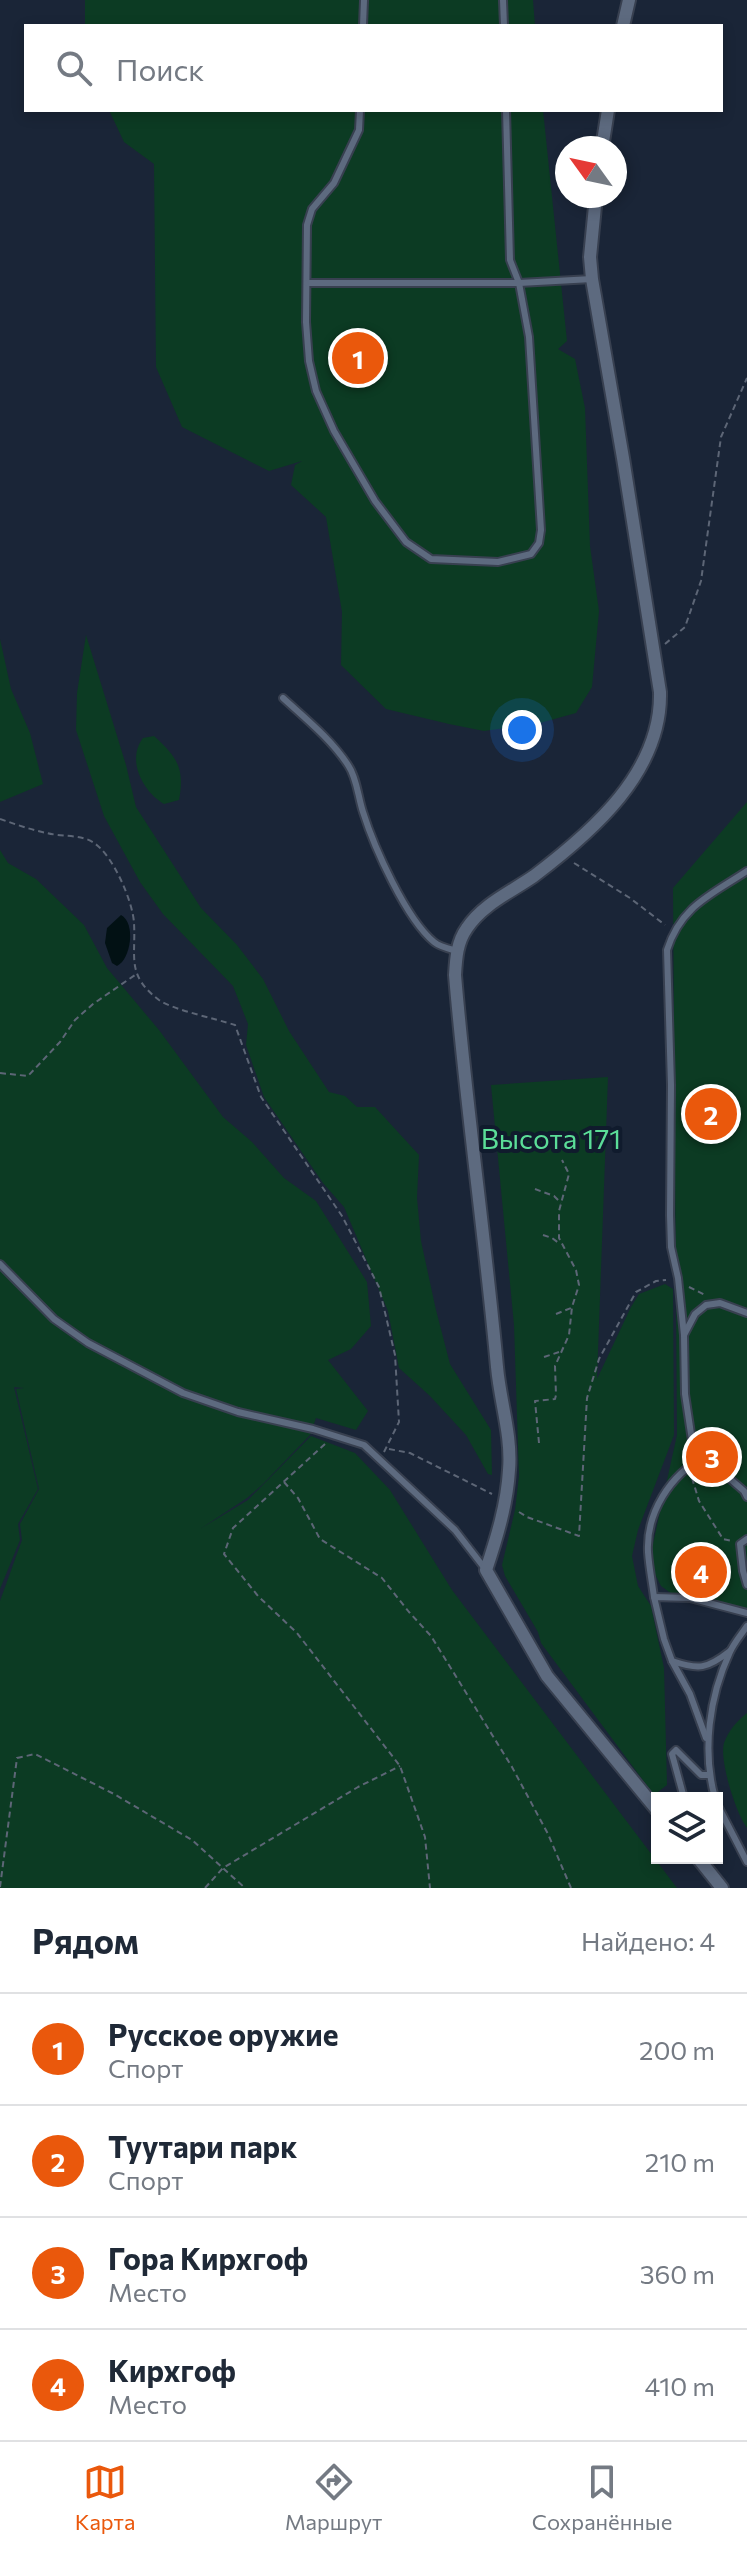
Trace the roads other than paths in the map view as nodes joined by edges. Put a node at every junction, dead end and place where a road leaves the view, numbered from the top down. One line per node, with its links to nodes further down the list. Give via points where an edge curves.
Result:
1 (364, 0): 4 (lane)
2 (503, 0): 5 (lane)
3 (629, 0): 6 (street)
4 (363, 24)
5 (504, 24)
6 (623, 24)
7 (360, 112): 13 (lane, via 359,130 307,225)
8 (506, 112): 14 (lane, via 510,260)
9 (608, 112): 10 (street)
10 (604, 136)
11 (595, 208): 12 (street)
12 (592, 279): 14 (lane); 17 (street, via 660,705 654,735 644,759 603,817 475,917)
13 (307, 283): 14 (lane); 14 (lane, via 309,361 316,391 375,501 406,542 431,559 498,562 531,554 541,530 529,337)
14 (519, 283)
15 (283, 698): 17 (lane, via 350,768 377,851 402,899 436,943)
16 (747, 871): 20 (lane, via 684,915 667,950 671,1247)
17 (457, 951): 24 (street, via 460,1035 509,1446 510,1505)
18 (0, 1264): 24 (lane, via 54,1319 170,1387 238,1412 364,1445 455,1530)
19 (747, 1313): 20 (lane, via 720,1303 706,1305)
20 (684, 1335): 21 (lane, via 685,1394 693,1447)
21 (700, 1459): 22 (lane); 26 (lane, via 662,1495 648,1549)
22 (747, 1497)
23 (744, 1542): 25 (lane)
24 (486, 1570): 35 (street, via 547,1676)
25 (747, 1585)
26 (654, 1597): 27 (lane, via 690,1598); 30 (lane)
27 (747, 1613)
28 (747, 1626): 29 (lane)
29 (730, 1651): 30 (lane, via 714,1664 695,1668); 31 (lane)
30 (672, 1661): 31 (lane)
31 (707, 1742): 32 (lane)
32 (709, 1775): 33 (lane, via 701,1775 676,1750 672,1754); 34 (lane)
33 (682, 1792)
34 (713, 1792)
35 (651, 1803)
36 (723, 1816): 37 (lane)
37 (747, 1862)
38 (703, 1864): 39 (street)
39 (722, 1888)

